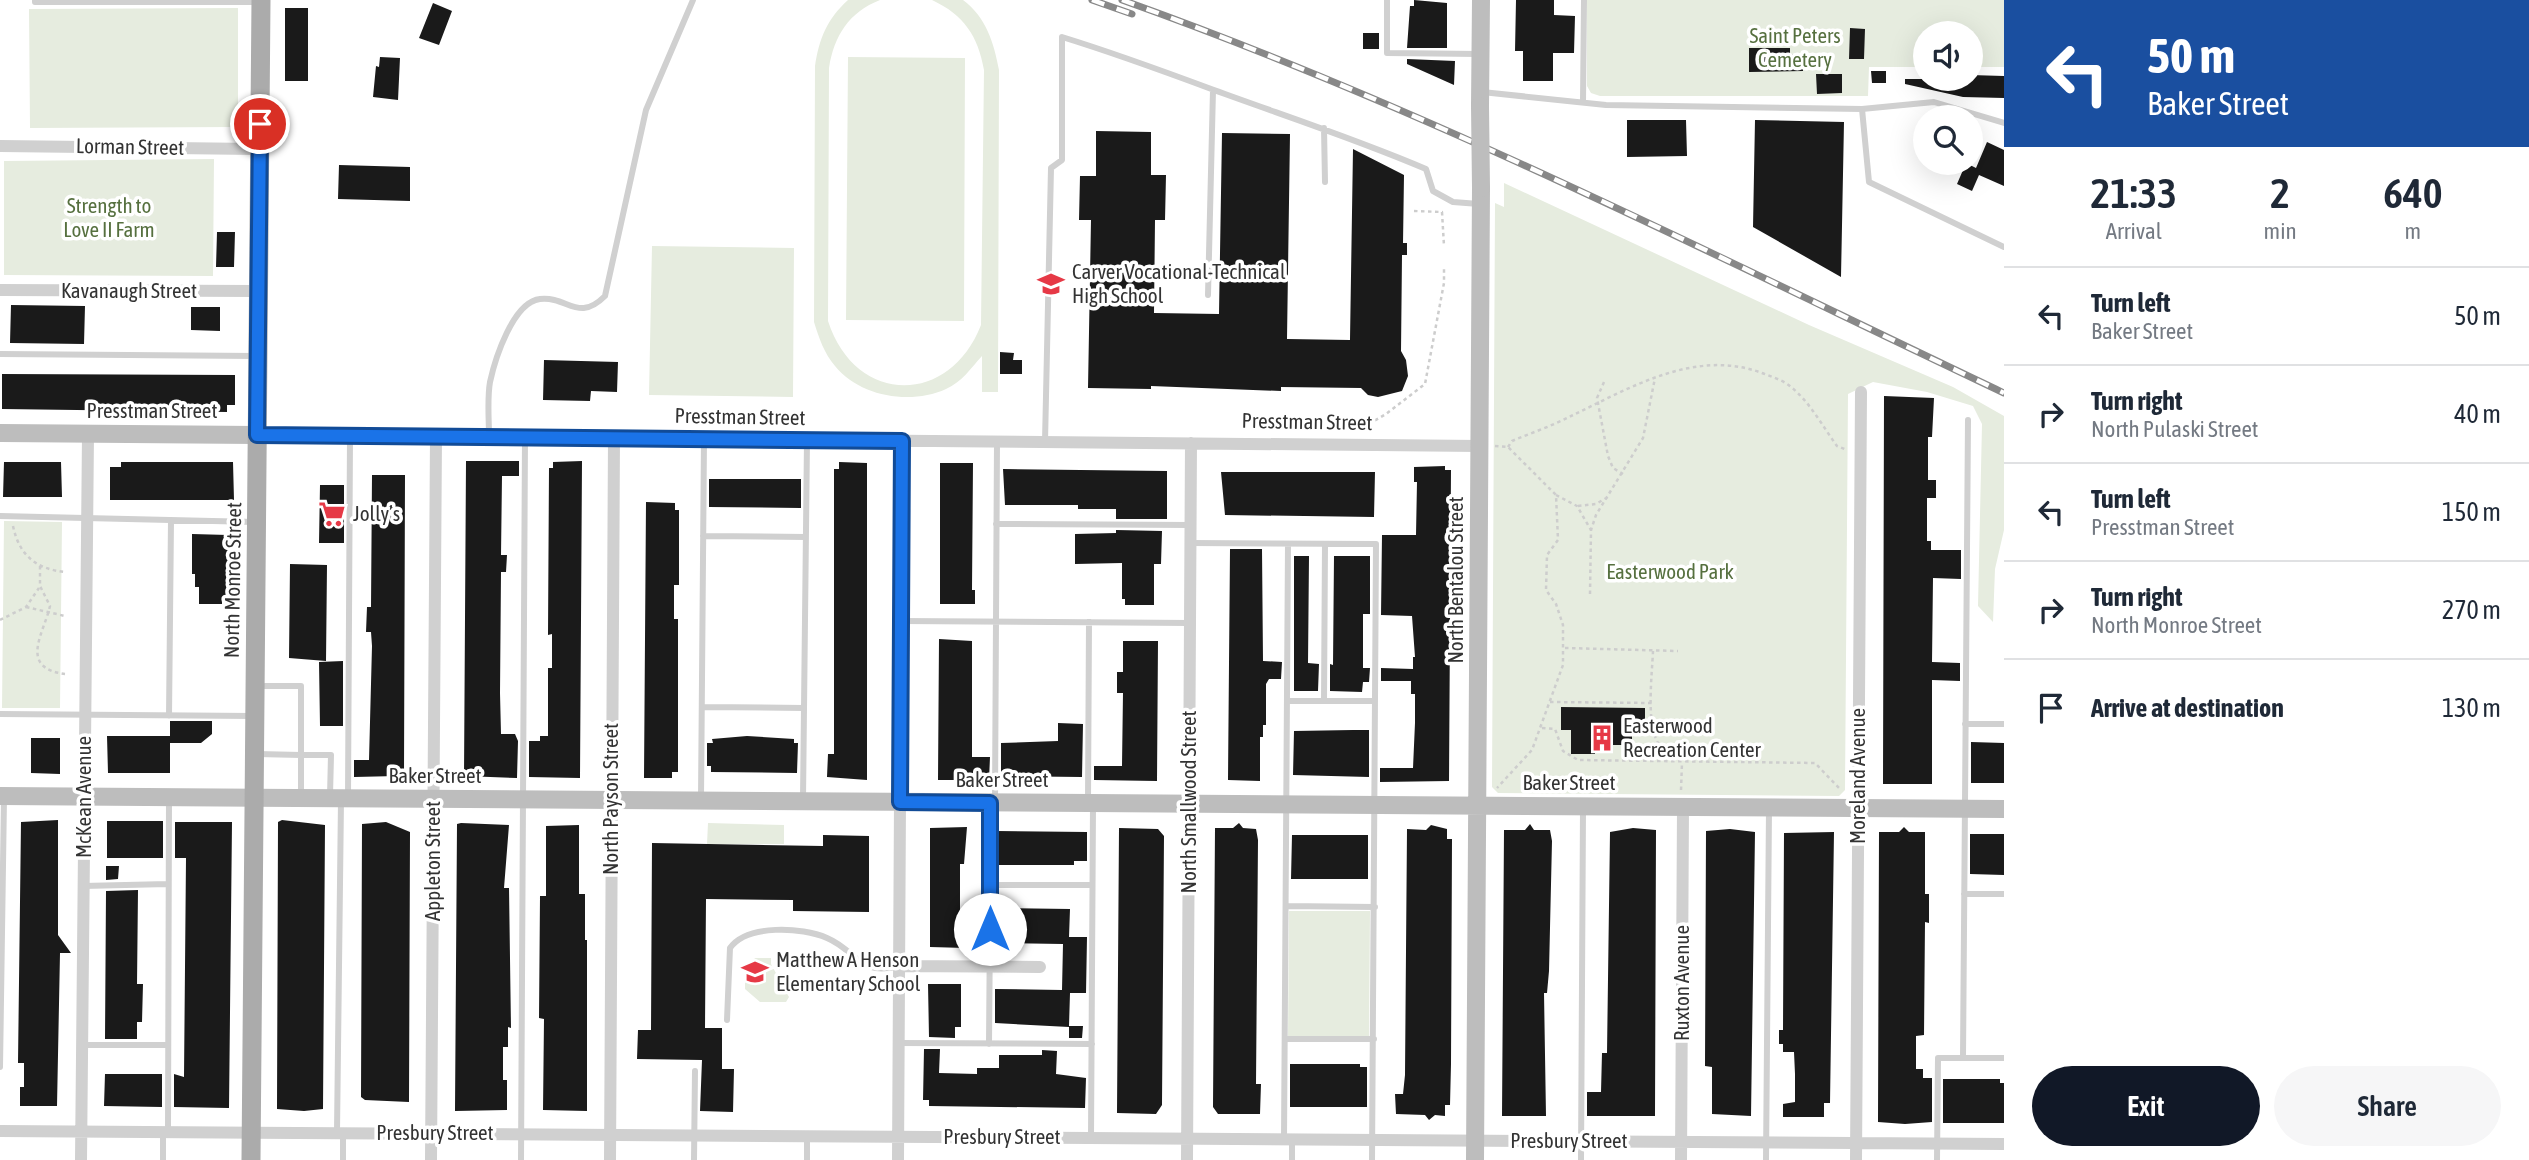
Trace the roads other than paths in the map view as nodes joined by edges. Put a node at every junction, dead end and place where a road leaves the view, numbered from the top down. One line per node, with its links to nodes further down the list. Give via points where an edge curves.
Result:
1 (693, 0): 31 (lane, via 646,110 605,296 586,309 541,299 520,309 490,383)
2 (1387, 0): 7 (lane, via 1387,53)
3 (1481, 0): 7 (street, North Bentalou Street)
4 (1584, 0): 10 (lane)
5 (35, 1): 6 (lane)
6 (261, 1): 15 (main road, North Monroe Street)
7 (1481, 54): 9 (street, North Bentalou Street)
8 (1213, 90): 13 (lane); 21 (lane); 38 (lane, via 1062,37 1062,160 1051,168)
9 (1480, 99): 10 (lane); 17 (street, North Bentalou Street, bridge)
10 (1583, 102): 11 (lane)
11 (1861, 108): 12 (lane, via 1934,102); 18 (lane, via 1869,182)
12 (2004, 123)
13 (1324, 128): 16 (lane); 17 (lane, via 1426,169 1433,191 1453,202)
14 (0, 146): 15 (street, Lorman Street)
15 (260, 149): 20 (main road, North Monroe Street)
16 (1325, 182)
17 (1481, 196): 40 (street, North Bentalou Street)
18 (2004, 247)
19 (0, 290): 20 (street, Kavanaugh Street)
20 (258, 291): 23 (main road, North Monroe Street)
21 (1208, 295)
22 (0, 354): 23 (lane)
23 (258, 356): 28 (main road, North Monroe Street)
24 (1861, 392): 91 (street, Moreland Avenue)
25 (1968, 420): 66 (lane)
26 (0, 433): 27 (street, Presstman Street)
27 (88, 434): 28 (street, Presstman Street); 42 (street, McKean Avenue)
28 (257, 435): 29 (street, Presstman Street); 44 (main road, North Monroe Street)
29 (350, 436): 30 (street, Presstman Street); 75 (lane)
30 (436, 437): 31 (street, Presstman Street); 77 (street, Appleton Street)
31 (489, 437): 32 (street, Presstman Street)
32 (526, 438): 33 (street, Presstman Street); 78 (lane)
33 (614, 438): 34 (street, Presstman Street); 79 (street, North Payson Street)
34 (704, 439): 35 (street, Presstman Street); 47 (lane)
35 (807, 440): 36 (street, Presstman Street); 48 (lane)
36 (902, 441): 37 (street, Presstman Street); 52 (street)
37 (997, 442): 38 (street, Presstman Street); 45 (lane)
38 (1045, 442): 39 (street, Presstman Street)
39 (1191, 443): 40 (street, Presstman Street); 46 (street, North Smallwood Street)
40 (1487, 446): 88 (street, North Bentalou Street)
41 (0, 516): 42 (lane)
42 (86, 517): 43 (lane); 63 (street, McKean Avenue)
43 (172, 520): 44 (lane); 64 (lane)
44 (257, 522): 56 (main road, North Monroe Street)
45 (996, 524): 46 (lane); 53 (lane)
46 (1190, 525): 49 (street, North Smallwood Street)
47 (703, 536): 48 (lane); 60 (lane)
48 (806, 537): 61 (lane)
49 (1191, 543): 50 (lane); 55 (street, North Smallwood Street)
50 (1288, 544): 51 (lane); 57 (lane)
51 (1325, 544): 58 (lane); 59 (lane, via 1376,544)
52 (901, 621): 53 (lane); 82 (street)
53 (996, 622): 54 (lane); 83 (lane)
54 (1089, 622): 55 (lane); 84 (lane)
55 (1190, 623): 85 (street, North Smallwood Street)
56 (255, 686): 65 (main road, North Monroe Street); 69 (lane, via 301,686)
57 (1287, 701): 58 (lane); 86 (lane)
58 (1324, 701): 59 (lane)
59 (1374, 701): 87 (lane)
60 (702, 707): 61 (lane); 80 (lane)
61 (804, 708): 81 (lane)
62 (0, 714): 63 (lane)
63 (84, 715): 64 (lane); 71 (street, McKean Avenue)
64 (169, 716): 65 (lane)
65 (255, 716): 68 (main road, North Monroe Street)
66 (1965, 724): 67 (lane); 92 (lane)
67 (2004, 724)
68 (255, 754): 69 (lane); 73 (main road, North Monroe Street)
69 (301, 755): 74 (lane); 75 (lane, via 331,755)
70 (2, 796): 71 (street, Baker Street); 115 (lane)
71 (83, 797): 72 (street, Baker Street); 96 (street, McKean Avenue)
72 (169, 797): 73 (street, Baker Street); 94 (lane)
73 (254, 798): 74 (street, Baker Street); 120 (main road, North Monroe Street)
74 (301, 798): 75 (street, Baker Street)
75 (339, 798): 77 (street, Baker Street); 121 (lane)
76 (1682, 798): 89 (street, Baker Street); 90 (street, Baker Street); 134 (street, Ruxton Avenue)
77 (433, 799): 78 (street, Baker Street); 122 (street, Appleton Street)
78 (523, 799): 79 (street, Baker Street); 123 (lane)
79 (611, 800): 80 (street, Baker Street); 124 (street, North Payson Street)
80 (701, 801): 81 (street, Baker Street)
81 (803, 801): 82 (street, Baker Street)
82 (900, 802): 83 (street, Baker Street); 102 (street)
83 (993, 802): 84 (street, Baker Street); 95 (lane)
84 (1090, 803): 85 (street, Baker Street); 97 (lane)
85 (1189, 804): 86 (street, Baker Street); 129 (street, North Smallwood Street)
86 (1287, 804): 87 (street, Baker Street); 100 (lane)
87 (1376, 805): 88 (street, Baker Street); 101 (lane)
88 (1477, 806): 89 (street, Baker Street); 132 (street, North Bentalou Street)
89 (1583, 806): 133 (lane)
90 (1769, 807): 91 (street, Baker Street); 135 (lane)
91 (1858, 808): 92 (street, Baker Street); 136 (street, Moreland Avenue)
92 (1965, 808): 93 (street, Baker Street); 98 (lane)
93 (2004, 809)
94 (168, 884): 96 (lane); 112 (lane)
95 (990, 885): 97 (lane); 103 (lane)
96 (83, 886): 111 (street, McKean Avenue)
97 (1092, 886): 110 (lane)
98 (1964, 894): 99 (lane); 113 (lane)
99 (2004, 894)
100 (1286, 906): 101 (lane); 106 (lane)
101 (1375, 907): 107 (lane)
102 (899, 966): 103 (street); 105 (lane, via 873,969 838,944 814,934 754,931 730,948); 108 (street)
103 (989, 967): 104 (street); 109 (lane)
104 (1040, 967)
105 (727, 1020)
106 (1285, 1039): 107 (lane); 130 (lane)
107 (1374, 1040): 131 (lane)
108 (898, 1043): 109 (lane); 127 (street)
109 (989, 1044): 110 (lane)
110 (1091, 1044): 128 (lane)
111 (82, 1045): 112 (lane); 118 (street, McKean Avenue)
112 (168, 1045): 119 (lane)
113 (1963, 1058): 114 (lane); 137 (lane, via 1938,1058)
114 (2004, 1058)
115 (0, 1067)
116 (695, 1071): 125 (lane)
117 (0, 1131): 118 (street, Presbury Street)
118 (82, 1131): 119 (street, Presbury Street); 139 (street, McKean Avenue)
119 (166, 1132): 120 (street, Presbury Street); 140 (lane)
120 (251, 1132): 121 (street, Presbury Street); 141 (main road, North Monroe Street)
121 (340, 1133): 122 (street, Presbury Street); 142 (lane)
122 (431, 1133): 123 (street, Presbury Street); 143 (street, Appleton Street)
123 (521, 1134): 124 (street, Presbury Street); 144 (lane)
124 (610, 1135): 125 (street, Presbury Street); 145 (street, North Payson Street)
125 (694, 1135): 126 (street, Presbury Street); 146 (lane)
126 (807, 1136): 127 (street, Presbury Street); 147 (lane)
127 (898, 1137): 128 (street, Presbury Street); 148 (street)
128 (1091, 1138): 129 (street, Presbury Street)
129 (1187, 1139): 130 (street, Presbury Street); 149 (street, North Smallwood Street)
130 (1288, 1139): 131 (street, Presbury Street); 150 (lane)
131 (1373, 1140): 132 (street, Presbury Street); 151 (lane)
132 (1475, 1141): 133 (street, Presbury Street); 152 (street, North Bentalou Street)
133 (1581, 1141): 134 (street, Presbury Street); 153 (lane)
134 (1681, 1142): 135 (street, Presbury Street); 154 (street, Ruxton Avenue)
135 (1767, 1143): 136 (street, Presbury Street); 155 (lane)
136 (1856, 1143): 137 (street, Presbury Street); 156 (street, Moreland Avenue)
137 (1937, 1144): 138 (street, Presbury Street); 157 (lane)
138 (2004, 1144)
139 (81, 1160)
140 (163, 1160)
141 (251, 1160)
142 (343, 1160)
143 (431, 1160)
144 (521, 1160)
145 (610, 1160)
146 (694, 1160)
147 (807, 1160)
148 (898, 1160)
149 (1186, 1160)
150 (1292, 1160)
151 (1372, 1160)
152 (1475, 1160)
153 (1581, 1160)
154 (1681, 1160)
155 (1766, 1160)
156 (1856, 1160)
157 (1937, 1160)

